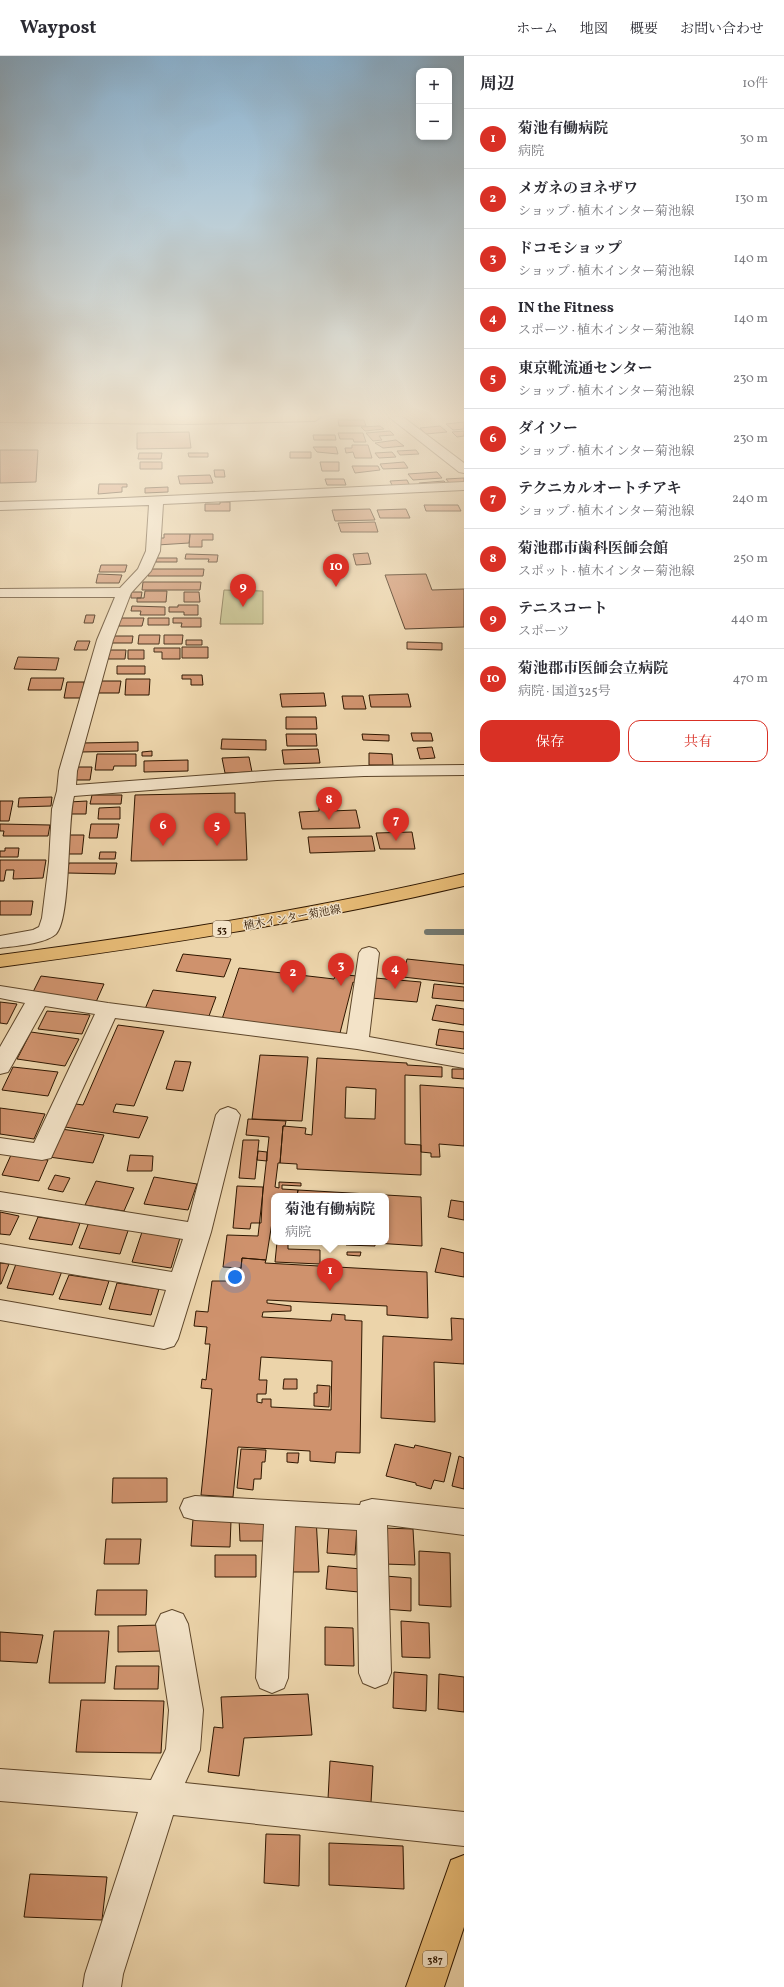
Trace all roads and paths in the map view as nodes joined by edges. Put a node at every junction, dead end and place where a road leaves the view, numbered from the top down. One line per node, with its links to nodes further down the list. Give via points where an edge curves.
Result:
1 (156, 507): 2 (street, via 153,551 144,571)
2 (124, 592): 3 (street); 5 (street, via 105,640 68,771)
3 (0, 593)
4 (464, 770): 5 (street, via 276,775)
5 (66, 791): 7 (street, via 61,809 59,862 52,918 48,930 39,935)
6 (464, 880): 9 (main road, 植木インター菊池線 / 53, via 330,910 250,924)
7 (0, 942)
8 (369, 953): 13 (street)
9 (0, 961)
10 (0, 992): 11 (street)
11 (38, 999): 12 (street); 15 (street)
12 (108, 1010): 13 (street); 17 (street, via 42,1152)
13 (357, 1042): 14 (street)
14 (464, 1061)
15 (0, 1067)
16 (228, 1115): 19 (street)
17 (0, 1146)
18 (0, 1201): 19 (street)
19 (198, 1232): 21 (street)
20 (0, 1253): 21 (street)
21 (182, 1283): 22 (street, via 164,1339)
22 (0, 1310)
23 (195, 1508): 24 (street)
24 (280, 1513): 25 (street); 29 (street)
25 (372, 1518): 26 (street, via 372,1512); 28 (street)
26 (464, 1522)
27 (172, 1624): 31 (street, via 186,1710 183,1750)
28 (375, 1673)
29 (272, 1678)
30 (0, 1786): 31 (street)
31 (161, 1797): 32 (street); 35 (street, via 127,1898)
32 (464, 1829)
33 (464, 1873): 34 (main road, 387)
34 (455, 1931): 36 (main road, 387)
35 (102, 1987)
36 (426, 1987)

